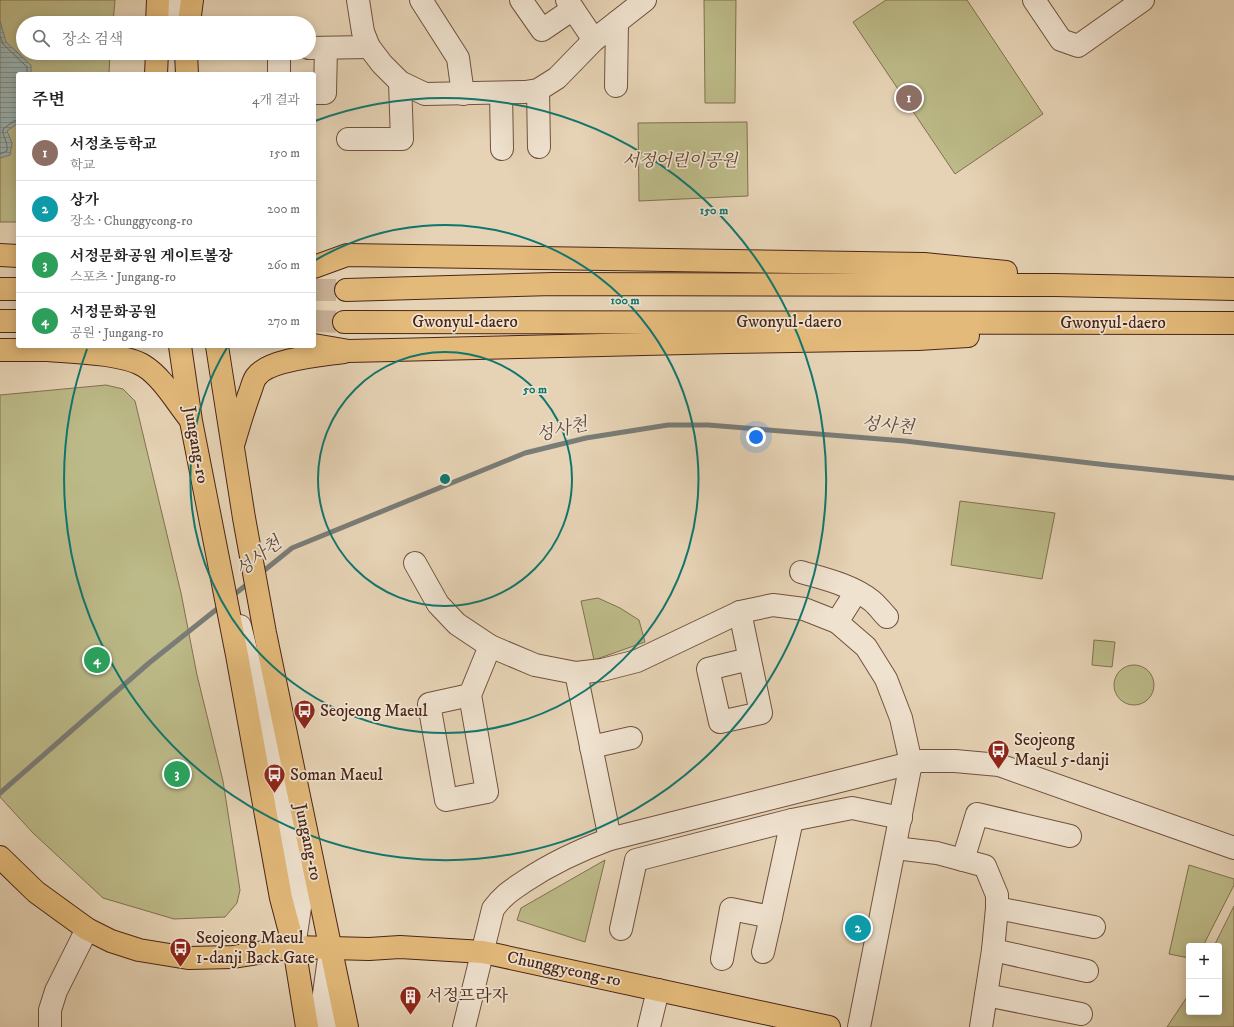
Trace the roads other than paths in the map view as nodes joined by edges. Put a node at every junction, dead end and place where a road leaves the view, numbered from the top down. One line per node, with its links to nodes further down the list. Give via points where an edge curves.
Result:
1 (158, 0): 11 (main road)
2 (178, 0): 12 (street)
3 (192, 0): 13 (main road)
4 (358, 0): 16 (street, via 363,32)
5 (421, 0): 31 (street, via 458,58)
6 (521, 0): 10 (street, via 542,30)
7 (645, 0): 14 (street)
8 (1034, 0): 9 (street, via 1061,40 1078,46)
9 (1143, 0)
10 (570, 4): 15 (street)
11 (157, 16)
12 (179, 16)
13 (190, 16)
14 (617, 22): 15 (street); 27 (street)
15 (594, 40): 28 (street, via 557,78)
16 (369, 47): 17 (street); 26 (street)
17 (317, 48): 30 (street, via 325,93)
18 (157, 60): 22 (main road)
19 (181, 60): 23 (street)
20 (186, 60): 24 (main road)
21 (279, 60): 25 (street)
22 (156, 72)
23 (182, 72)
24 (187, 72)
25 (279, 72)
26 (400, 82): 31 (street, via 425,94); 32 (street, via 402,139)
27 (616, 86)
28 (538, 90): 29 (street); 33 (street)
29 (501, 92): 31 (street); 34 (street)
30 (316, 93)
31 (462, 94)
32 (348, 139)
33 (539, 147)
34 (502, 149)
35 (316, 254): 37 (main road)
36 (0, 255): 38 (main road)
37 (347, 255): 39 (main road); 40 (main road, via 924,264)
38 (16, 256)
39 (316, 266)
40 (1150, 287): 43 (main road, Gwonyul-daero); 44 (main road, Gwonyul-daero, via 553,284)
41 (0, 289): 42 (main road)
42 (16, 289)
43 (1234, 289)
44 (346, 290)
45 (0, 321): 46 (main road)
46 (16, 321)
47 (344, 322): 48 (main road, Gwonyul-daero)
48 (1142, 323): 49 (main road, Gwonyul-daero); 55 (main road, via 918,339)
49 (1234, 323)
50 (316, 344): 55 (main road)
51 (55, 348): 54 (main road); 56 (main road, via 109,356 145,366)
52 (180, 348): 56 (main road, Jungang-ro)
53 (217, 348): 57 (main road, Jungang-ro)
54 (0, 350)
55 (349, 351): 57 (main road, via 285,361 256,376)
56 (191, 421): 84 (main road, Jungang-ro, via 242,653 281,898)
57 (232, 447): 85 (main road, Jungang-ro, via 265,633)
58 (415, 563): 64 (street, via 438,604 457,624)
59 (801, 572): 60 (street, via 833,581)
60 (856, 592): 62 (street, via 872,601); 63 (street)
61 (740, 612): 63 (street, via 773,605 804,609); 65 (street); 66 (street, via 637,661 602,670)
62 (887, 617)
63 (836, 622): 70 (street, via 866,648 886,679 901,718)
64 (490, 646): 66 (street, via 535,665); 67 (street)
65 (749, 659)
66 (576, 673): 69 (street)
67 (470, 695): 67 (street, via 429,704 446,800 487,792)
68 (631, 738): 69 (street)
69 (591, 747): 74 (street)
70 (911, 763): 71 (street); 74 (street); 76 (street, via 955,761 999,765)
71 (901, 818): 72 (street, via 852,808); 75 (street)
72 (792, 820): 80 (street); 82 (street, via 636,860)
73 (1070, 836): 78 (street, via 978,814)
74 (610, 839): 87 (street, via 545,868 501,897 493,909)
75 (895, 848): 78 (street, via 937,853); 101 (street)
76 (1234, 848)
77 (0, 857): 83 (main road, Chunggyeong-ro, via 36,892)
78 (963, 860): 79 (street, via 985,866 997,895)
79 (998, 908): 81 (street); 86 (street)
80 (771, 917): 88 (street); 89 (street, via 731,909)
81 (1094, 927)
82 (622, 928)
83 (87, 929): 84 (main road, Chunggyeong-ro, via 111,941 139,950 188,958 233,957); 94 (street, via 56,991 50,1010)
84 (294, 947): 85 (main road, Chunggyeong-ro); 95 (main road, Jungang-ro)
85 (330, 947): 87 (main road, Chunggyeong-ro, via 400,947); 96 (street, via 323,1001); 97 (main road, Jungang-ro)
86 (993, 950): 90 (street); 92 (street)
87 (483, 952): 91 (main road, Chunggyeong-ro); 98 (street)
88 (763, 952)
89 (722, 959)
90 (1087, 971)
91 (658, 990): 99 (street); 100 (main road, Chunggyeong-ro)
92 (986, 995): 93 (street); 102 (street)
93 (1081, 1014)
94 (50, 1027)
95 (308, 1027)
96 (329, 1027)
97 (347, 1027)
98 (464, 1027)
99 (649, 1027)
100 (829, 1027)
101 (859, 1027)
102 (981, 1027)

